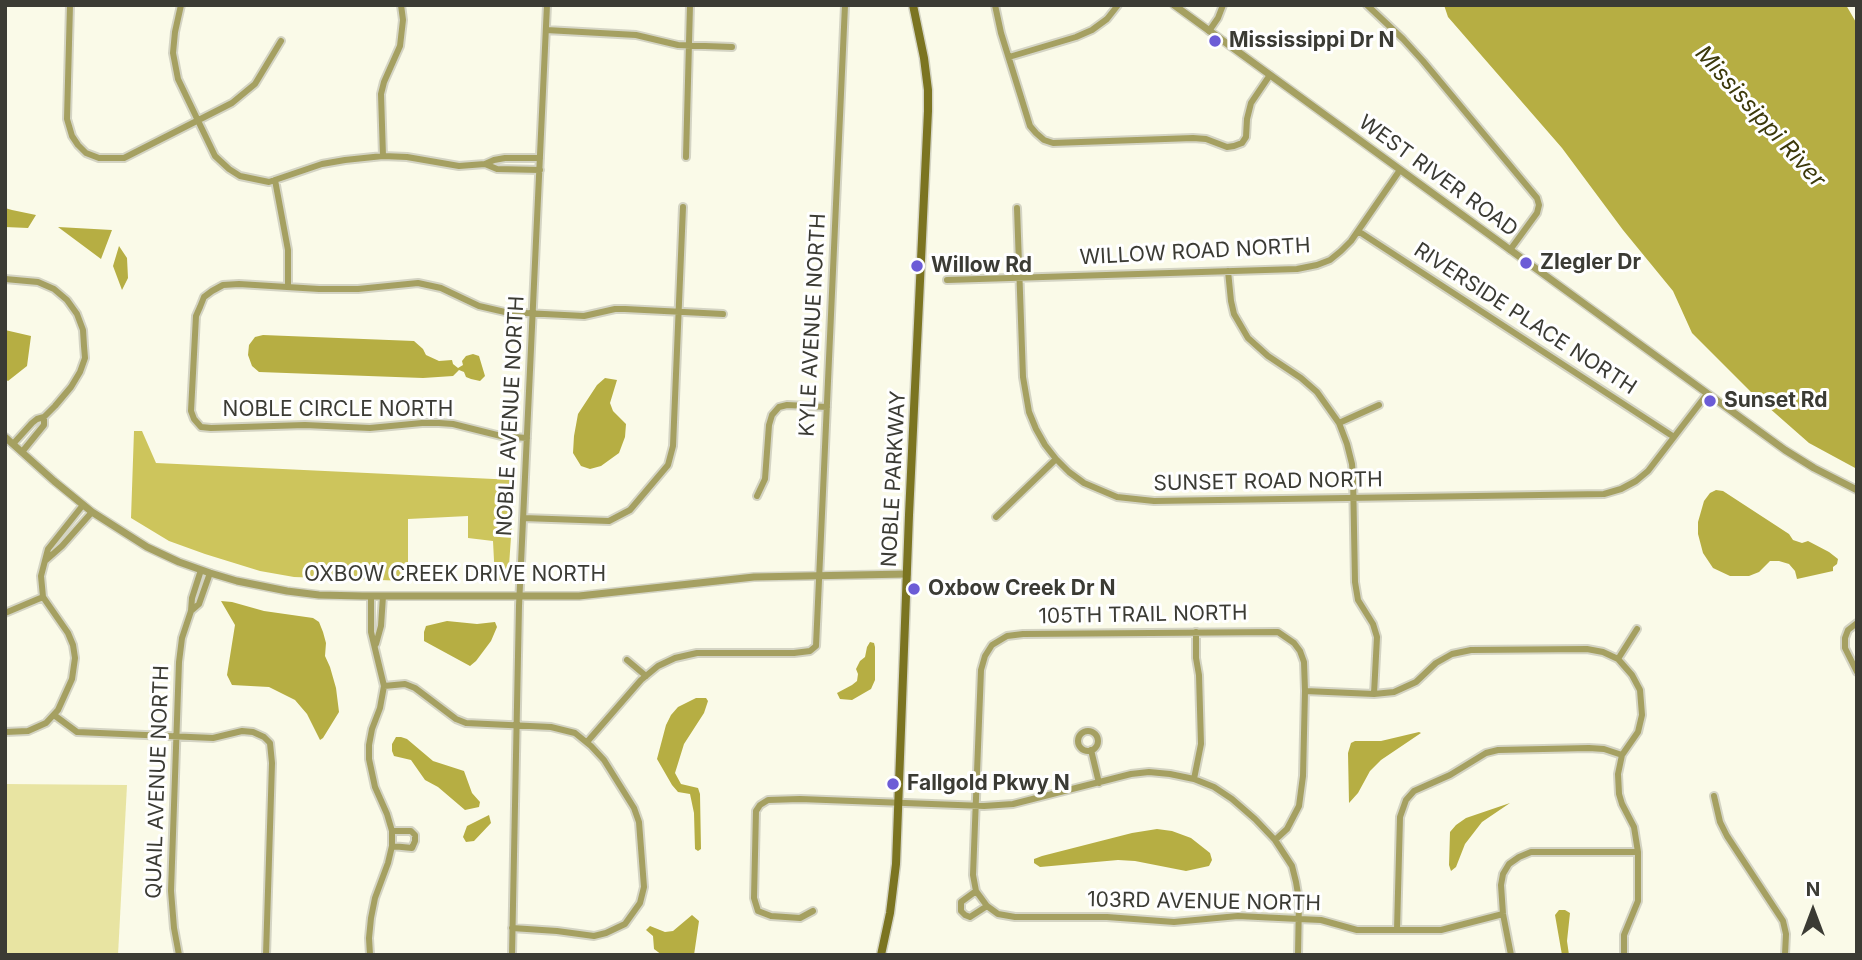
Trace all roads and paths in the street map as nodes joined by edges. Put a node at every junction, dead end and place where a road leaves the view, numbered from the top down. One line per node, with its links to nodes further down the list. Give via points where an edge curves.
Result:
1 (70, 5): 20 (street, via 66,119 86,153 124,158)
2 (181, 5): 20 (street, via 174,66)
3 (401, 5): 21 (street, via 400,46 382,93)
4 (547, 5): 13 (street, NOBLE AVENUE NORTH)
5 (690, 5): 16 (street)
6 (845, 5): 42 (street, KYLE AVENUE NORTH)
7 (913, 5): 60 (main road, NOBLE PARKWAY, via 928,111)
8 (995, 5): 18 (street)
9 (1118, 5): 18 (street, via 1091,30)
10 (1174, 5): 14 (street, WEST RIVER ROAD)
11 (1223, 5): 14 (street)
12 (1367, 5): 31 (street, via 1423,61 1537,198 1537,213)
13 (546, 30): 16 (street, via 636,35); 22 (street, NOBLE AVENUE NORTH)
14 (1209, 31): 19 (street, WEST RIVER ROAD)
15 (281, 41): 20 (street, via 255,84)
16 (689, 45): 17 (street); 23 (street)
17 (732, 47)
18 (1009, 57): 19 (street, via 1030,126 1053,143 1193,138 1234,146 1247,137 1251,103)
19 (1270, 75): 26 (street, WEST RIVER ROAD)
20 (198, 121): 27 (street, via 215,156 229,169 252,180)
21 (383, 156): 24 (street, via 459,166); 27 (street, via 322,164)
22 (540, 158): 24 (street, via 505,158); 25 (street, NOBLE AVENUE NORTH)
23 (686, 158)
24 (485, 164): 25 (street, via 497,169)
25 (540, 170): 38 (street, NOBLE AVENUE NORTH)
26 (1400, 170): 30 (street, WILLOW ROAD NORTH); 31 (street, WEST RIVER ROAD)
27 (275, 180): 36 (street, via 288,250)
28 (683, 207): 37 (street)
29 (1017, 208): 34 (street, SUNSET ROAD NORTH)
30 (1358, 231): 32 (street, WILLOW ROAD NORTH, via 1341,251 1317,265); 46 (street, RIVERSIDE PLACE NORTH)
31 (1510, 250): 40 (street, WEST RIVER ROAD)
32 (1228, 271): 34 (street, WILLOW ROAD NORTH); 44 (street, via 1234,314 1248,338 1317,392)
33 (5, 278): 43 (street, via 54,289 77,314 83,330 85,358 80,372)
34 (1020, 278): 35 (street, WILLOW ROAD NORTH); 50 (street, SUNSET ROAD NORTH, via 1025,395 1035,429)
35 (947, 280)
36 (288, 287): 38 (street, NOBLE CIRCLE NORTH, via 430,285 479,306); 47 (street, NOBLE CIRCLE NORTH, via 223,285 204,297 196,317 191,400 191,411 201,427 370,428 439,423)
37 (678, 312): 38 (street, NOBLE CIRCLE NORTH); 39 (street, NOBLE CIRCLE NORTH); 57 (street, via 673,446 668,465 630,510 609,521)
38 (533, 313): 47 (street, NOBLE AVENUE NORTH)
39 (723, 314)
40 (1707, 394): 46 (street, SUNSET ROAD NORTH); 51 (street, WEST RIVER ROAD, via 1794,456)
41 (1379, 405): 44 (street)
42 (827, 407): 52 (street, via 787,405 772,415 765,479); 61 (street, KYLE AVENUE NORTH)
43 (44, 417): 48 (street); 49 (street, via 44,425)
44 (1339, 423): 53 (street, via 1352,464)
45 (5, 437): 48 (street, OXBOW CREEK DRIVE NORTH)
46 (1674, 437): 53 (street, SUNSET ROAD NORTH, via 1642,476 1604,494)
47 (527, 438): 57 (street, NOBLE AVENUE NORTH)
48 (13, 444): 49 (street, OXBOW CREEK DRIVE NORTH)
49 (22, 452): 54 (street, OXBOW CREEK DRIVE NORTH)
50 (1056, 459): 53 (street, SUNSET ROAD NORTH, via 1084,483 1136,500); 56 (street)
51 (1857, 490)
52 (757, 496)
53 (1353, 498): 77 (street, via 1358,600 1377,638)
54 (83, 505): 55 (street, OXBOW CREEK DRIVE NORTH); 58 (street, via 48,549)
55 (92, 512): 58 (street); 59 (street, OXBOW CREEK DRIVE NORTH, via 148,547)
56 (996, 517)
57 (523, 518): 64 (street, NOBLE AVENUE NORTH)
58 (46, 561): 65 (street, via 41,576)
59 (206, 572): 62 (street, OXBOW CREEK DRIVE NORTH, via 287,591); 81 (street, QUAIL AVENUE NORTH, via 192,597 180,653)
60 (907, 574): 61 (street, OXBOW CREEK DRIVE NORTH); 88 (main road, NOBLE PARKWAY)
61 (819, 575): 64 (street, OXBOW CREEK DRIVE NORTH, via 704,581 592,595); 74 (street, KYLE AVENUE NORTH, via 816,646 810,651 697,653 675,658)
62 (371, 596): 63 (street, OXBOW CREEK DRIVE NORTH); 70 (street)
63 (383, 596): 64 (street, OXBOW CREEK DRIVE NORTH); 70 (street)
64 (520, 596): 79 (street, NOBLE AVENUE NORTH)
65 (43, 597): 66 (street); 78 (street, via 68,626 75,665)
66 (5, 613)
67 (1857, 623): 73 (street, via 1845,638)
68 (1637, 629): 71 (street)
69 (1196, 632): 76 (street, 105TH TRAIL NORTH, via 1278,632 1300,652); 85 (street, via 1201,744); 89 (street, 105TH TRAIL NORTH, via 1023,634 992,645 981,670)
70 (375, 645): 75 (street)
71 (1618, 659): 77 (street, via 1587,649 1471,650 1452,654 1416,682 1394,692); 84 (street, via 1632,675 1642,703 1638,732)
72 (627, 660): 74 (street)
73 (1857, 672)
74 (646, 676): 82 (street)
75 (384, 686): 79 (street, via 415,688 466,723); 90 (street, via 369,759)
76 (1305, 691): 77 (street); 91 (street, via 1299,806)
77 (1374, 694)
78 (54, 715): 80 (street, via 35,729); 81 (street, via 77,732)
79 (517, 725): 82 (street, via 562,729); 99 (street, NOBLE AVENUE NORTH)
80 (5, 732)
81 (177, 738): 101 (street, QUAIL AVENUE NORTH, via 171,891); 102 (street, via 213,738 242,731 254,732 271,743)
82 (587, 742): 99 (street, via 616,778 639,822 644,887 640,903 625,923 594,936)
83 (1090, 750): 86 (street)
84 (1622, 755): 93 (street, via 1619,794 1634,827); 100 (street, via 1589,748 1498,750 1414,792 1400,817)
85 (1194, 779): 86 (street, via 1149,772); 91 (street, via 1232,799)
86 (1099, 783): 89 (street, via 1013,804)
87 (1714, 796): 109 (street, via 1727,836 1783,921)
88 (898, 803): 89 (street); 96 (street, via 800,799 768,800 760,805 756,811 754,898 758,911 800,918); 105 (main road, NOBLE PARKWAY, via 894,885)
89 (975, 805): 94 (street)
90 (392, 831): 92 (street); 92 (street, via 411,831 415,841 412,848)
91 (1275, 840): 98 (street, via 1297,882)
92 (392, 846): 103 (street, via 373,908)
93 (1638, 852): 97 (street, via 1544,850 1519,857 1503,874); 108 (street, via 1638,901 1624,935)
94 (976, 891): 95 (street); 95 (street, via 961,902 961,911 970,916)
95 (987, 906): 98 (street, 103RD AVENUE NORTH, via 1015,917 1174,922 1238,916)
96 (813, 911)
97 (1503, 914): 100 (street, 103RD AVENUE NORTH, via 1441,930); 107 (street)
98 (1299, 919): 100 (street, 103RD AVENUE NORTH, via 1357,930); 106 (street)
99 (512, 928): 104 (street, NOBLE AVENUE NORTH)
100 (1397, 930)
101 (179, 955)
102 (266, 955)
103 (370, 955)
104 (512, 955)
105 (881, 955)
106 (1298, 955)
107 (1511, 955)
108 (1624, 955)
109 (1785, 955)

